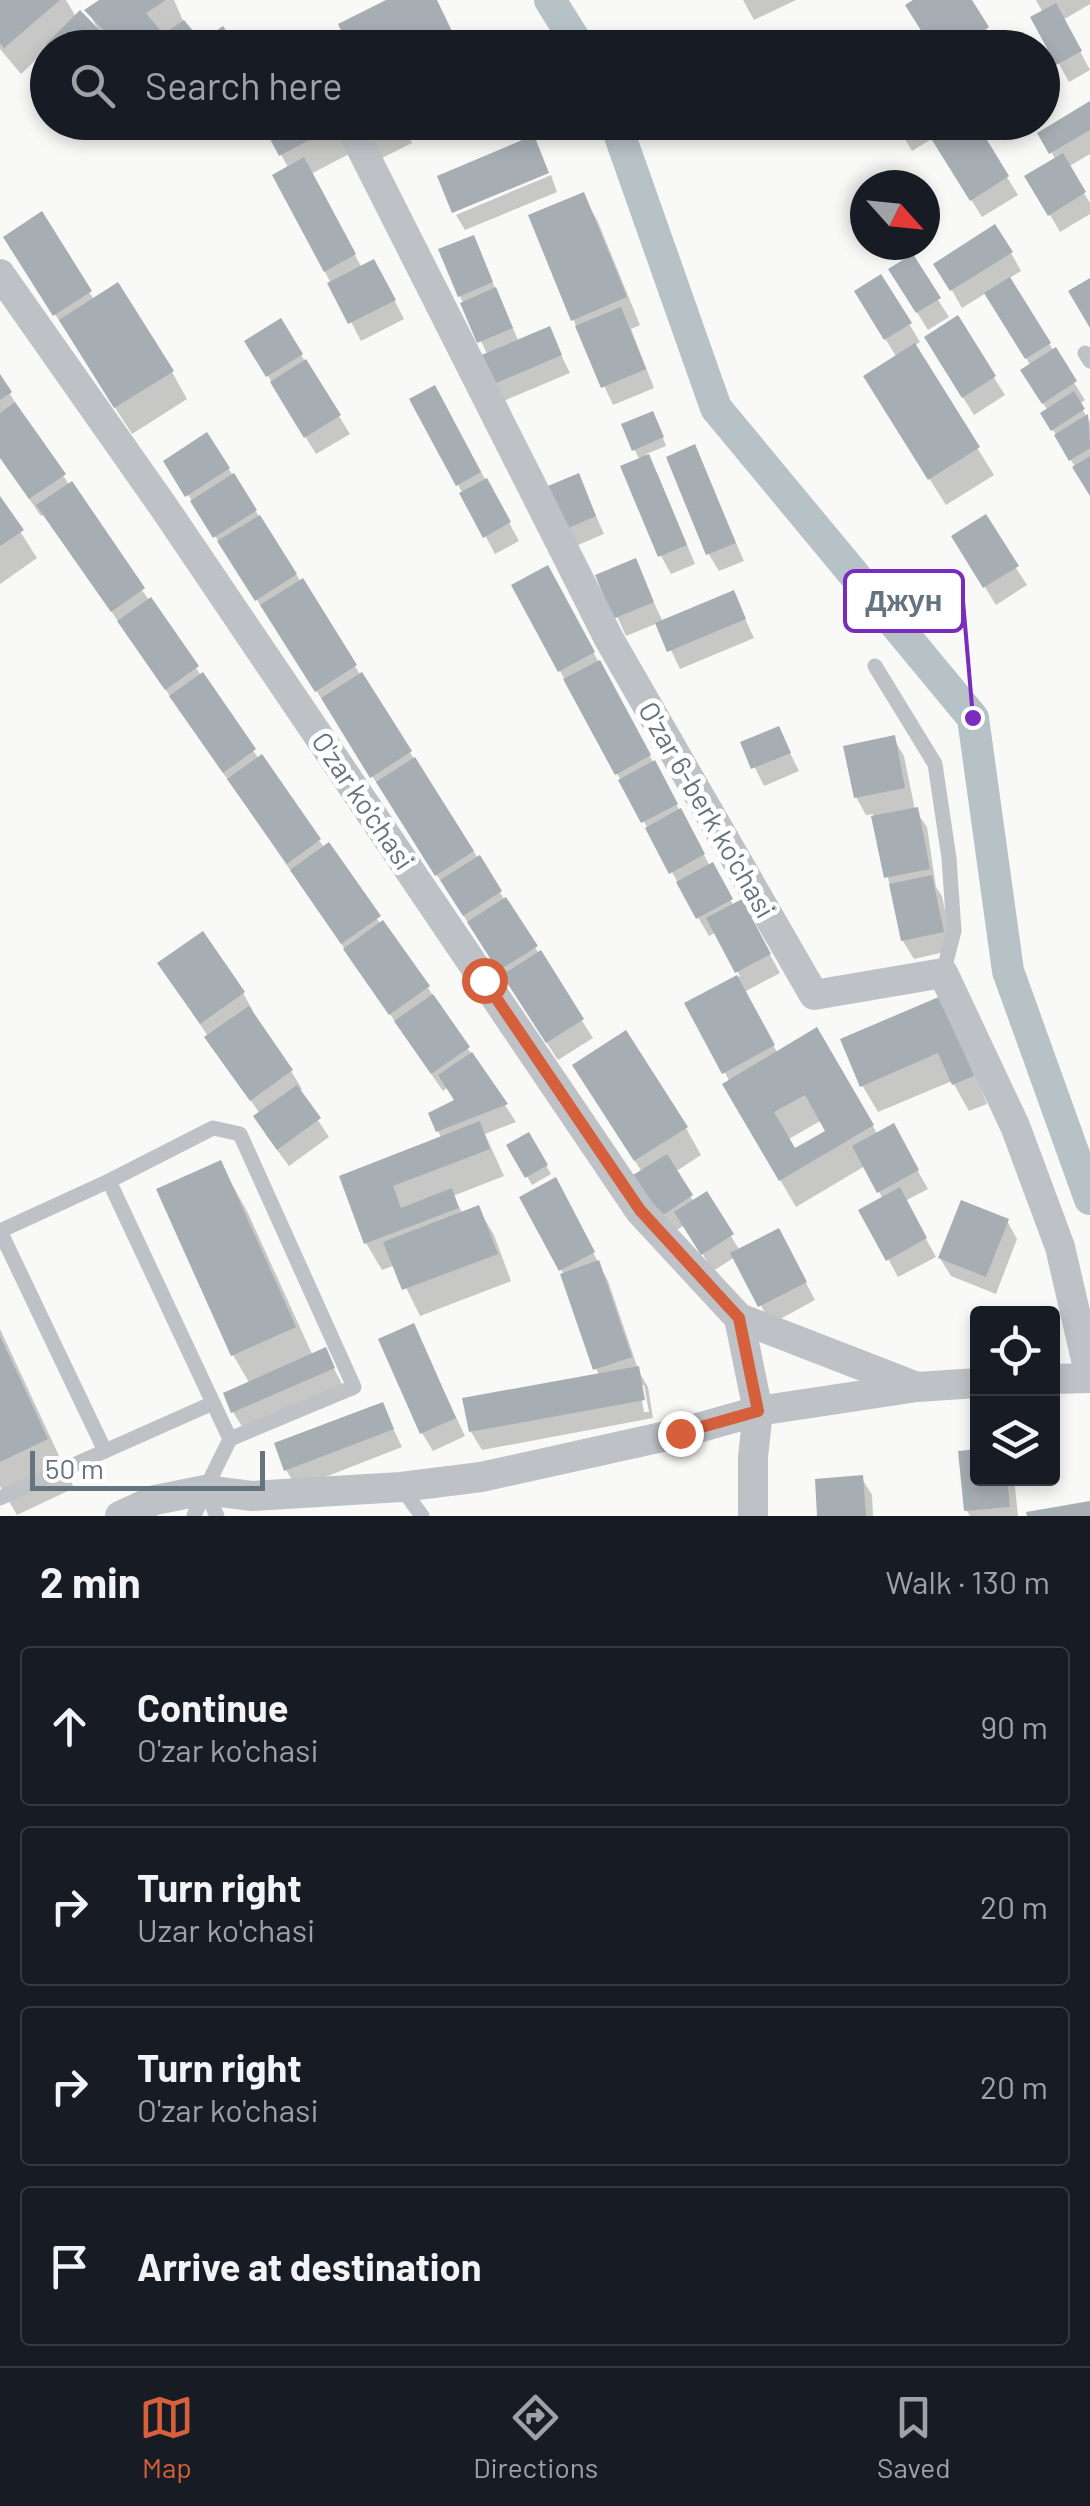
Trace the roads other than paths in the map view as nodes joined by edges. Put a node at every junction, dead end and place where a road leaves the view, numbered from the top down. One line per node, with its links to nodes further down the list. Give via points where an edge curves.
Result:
1 (357, 140): 4 (street, O'zar 6-berk ko'chasi, via 608,638 814,995)
2 (0, 274): 7 (street, O'zar ko'chasi, via 640,1210)
3 (875, 666): 4 (lane, via 934,764 954,931)
4 (943, 973): 8 (street, via 1015,1126 1060,1246)
5 (108, 1181): 6 (lane); 12 (lane); 14 (lane, via 212,1128 240,1134 255,1162 354,1387)
6 (0, 1231): 15 (lane)
7 (739, 1318): 11 (street); 13 (street)
8 (1090, 1378): 9 (street)
9 (1060, 1379)
10 (970, 1384): 11 (street)
11 (917, 1387): 13 (street)
12 (213, 1403): 14 (lane); 15 (lane)
13 (758, 1411): 16 (street, via 499,1473); 21 (street)
14 (230, 1439): 18 (lane)
15 (105, 1451): 17 (lane)
16 (401, 1487): 18 (street, via 252,1496); 20 (lane)
17 (0, 1498)
18 (206, 1507): 19 (street, via 155,1500)
19 (120, 1516)
20 (422, 1516)
21 (752, 1516)

